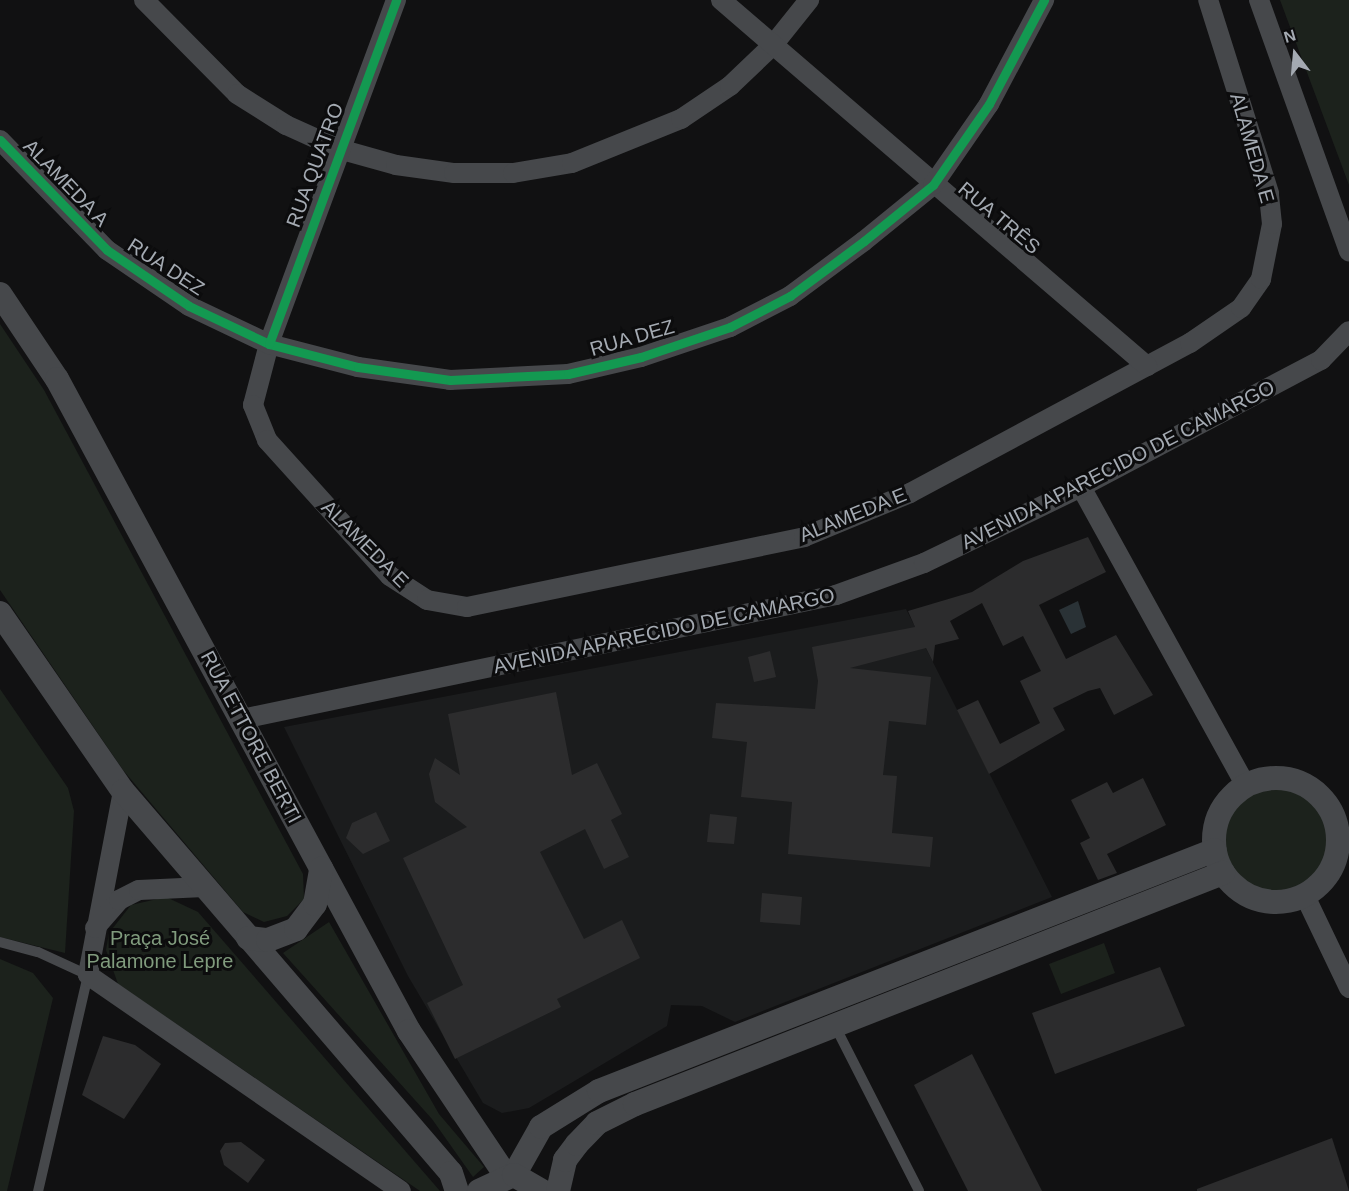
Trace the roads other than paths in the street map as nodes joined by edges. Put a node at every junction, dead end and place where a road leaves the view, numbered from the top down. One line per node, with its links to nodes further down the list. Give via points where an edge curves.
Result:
1 (144, 0): 10 (street, via 237,94)
2 (396, 0): 10 (street, RUA QUATRO)
3 (721, 0): 8 (street, RUA TRÊS)
4 (809, 0): 8 (street)
5 (1044, 0): 11 (street, RUA DEZ, via 989,104)
6 (1208, 0): 17 (street, ALAMEDA E, via 1269,193 1271,252 1241,308)
7 (1259, 0): 13 (street)
8 (773, 45): 10 (street, via 730,86 681,119 572,163 513,173 454,173 396,165); 11 (street, RUA TRÊS)
9 (0, 140): 12 (street, ALAMEDA A)
10 (339, 149): 16 (street, RUA QUATRO)
11 (933, 185): 16 (street, RUA DEZ, via 790,297 730,327 641,357 568,374 450,380 358,367); 17 (street, RUA TRÊS)
12 (107, 250): 16 (street, RUA DEZ, via 189,306)
13 (1349, 250)
14 (0, 294): 20 (street, RUA ETTORE BERTI, via 57,379)
15 (1349, 331): 18 (street, AVENIDA APARECIDO DE CAMARGO, via 1321,360)
16 (269, 344): 17 (street, ALAMEDA E, via 254,405 267,440 390,576 427,600 467,607 804,537 910,493)
17 (1147, 366)
18 (1081, 487): 20 (street, AVENIDA APARECIDO DE CAMARGO, via 924,563 836,595); 21 (street)
19 (0, 613): 22 (street)
20 (242, 720): 26 (street, RUA ETTORE BERTI)
21 (1246, 786): 23 (street, via 1268,778 1292,780); 25 (street, via 1227,803 1216,825)
22 (123, 791): 28 (street); 30 (street)
23 (1339, 804): 24 (street)
24 (1344, 829): 29 (street, via 1337,857 1325,879)
25 (1215, 850): 27 (street); 36 (street, via 599,1091 542,1127)
26 (321, 869): 31 (street, via 315,904 296,929 268,940); 36 (street, RUA ETTORE BERTI, via 439,1082)
27 (1223, 873): 29 (street, via 1239,890 1260,900 1283,902); 35 (street)
28 (204, 887): 30 (street, via 140,890 119,900); 31 (street)
29 (1305, 896): 34 (street)
30 (95, 928): 33 (street)
31 (248, 938): 39 (street, via 451,1173)
32 (0, 942): 33 (lane, via 38,952)
33 (88, 975): 37 (lane); 38 (street)
34 (1349, 988)
35 (834, 1025): 42 (street, via 597,1123 565,1160); 43 (lane)
36 (510, 1176): 40 (street); 41 (street)
37 (38, 1191)
38 (401, 1191)
39 (457, 1191)
40 (479, 1191)
41 (542, 1191)
42 (558, 1191)
43 (919, 1191)

